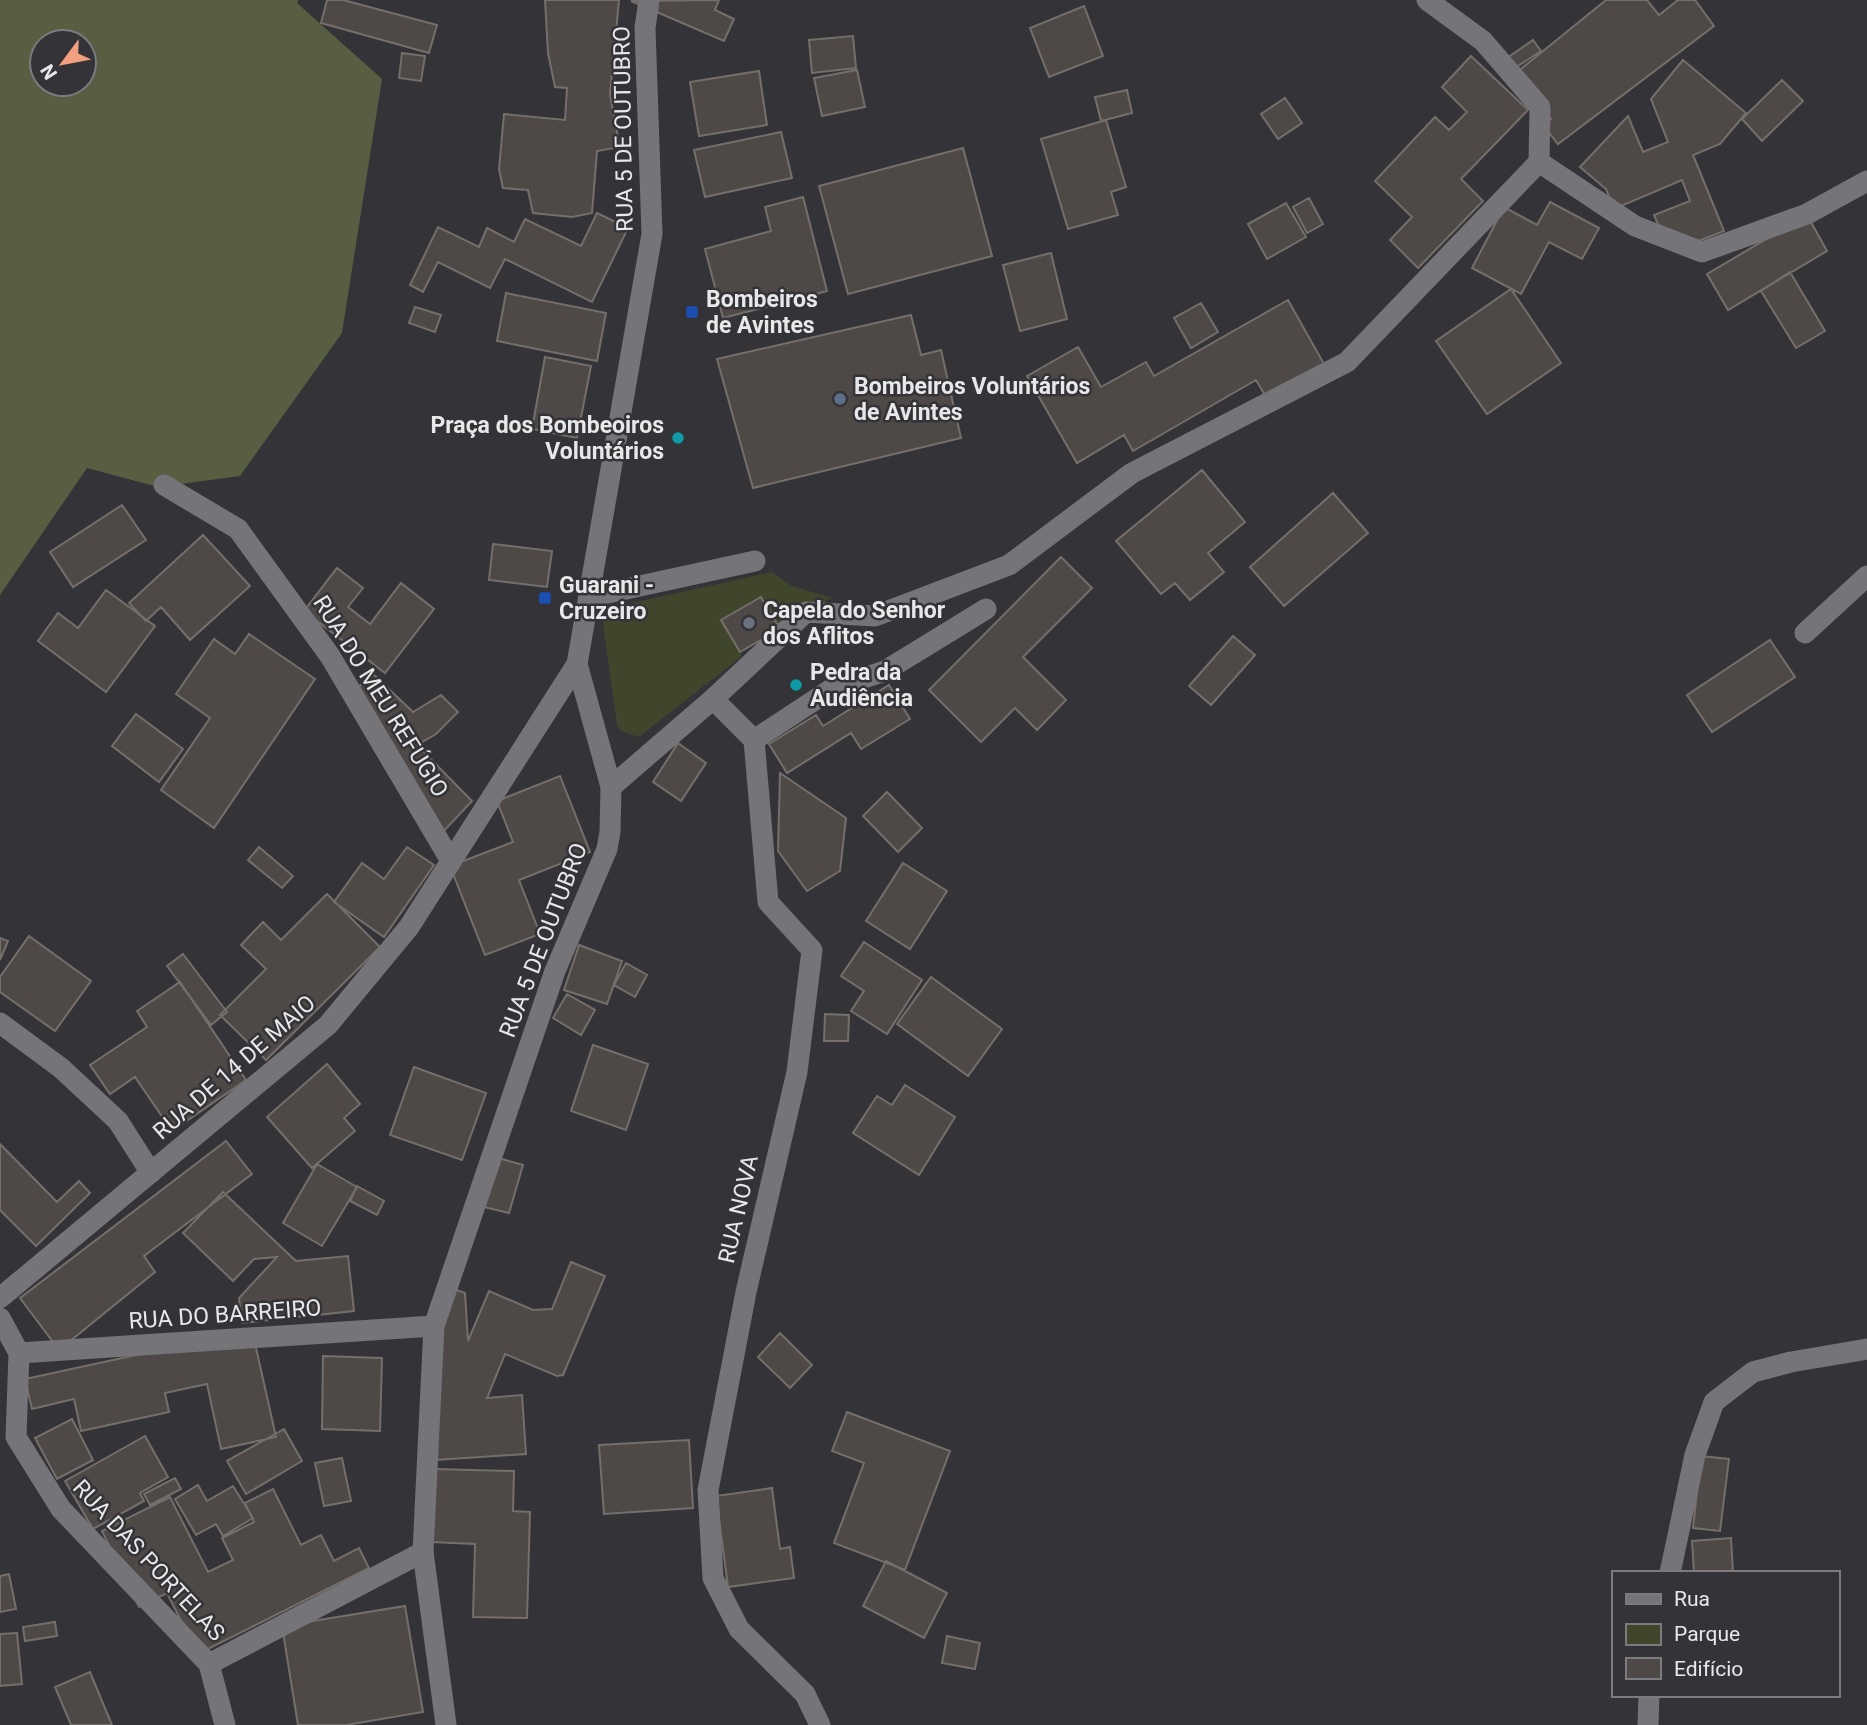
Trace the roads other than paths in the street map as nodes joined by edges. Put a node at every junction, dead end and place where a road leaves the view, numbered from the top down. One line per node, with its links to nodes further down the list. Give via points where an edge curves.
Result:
1 (649, 0): 8 (street, RUA 5 DE OUTUBRO, via 645,28 652,234)
2 (1427, 0): 3 (street, via 1483,41 1540,107)
3 (1539, 162): 4 (street, via 1635,226 1702,252 1807,214); 12 (street, via 1347,362 1132,473 1009,565 875,616 806,612)
4 (1867, 181)
5 (164, 485): 15 (street, RUA DO MEU REFÚGIO, via 238,529 330,656)
6 (755, 561): 8 (street)
7 (1867, 576): 10 (street)
8 (589, 597): 11 (street, RUA 5 DE OUTUBRO)
9 (986, 609): 13 (street, via 885,671 833,688)
10 (1805, 633)
11 (577, 664): 14 (street, RUA 5 DE OUTUBRO); 15 (street, RUA DE 14 DE MAIO)
12 (713, 699): 13 (street); 14 (street)
13 (754, 740): 29 (street, RUA NOVA, via 768,902 812,950 797,1072 746,1292 708,1490 712,1565 713,1578 739,1629 805,1694)
14 (611, 787): 20 (street, RUA 5 DE OUTUBRO, via 607,849 555,971)
15 (451, 861): 17 (street, RUA DE 14 DE MAIO, via 409,927 328,1024)
16 (0, 1023): 17 (street, via 61,1068 118,1121)
17 (151, 1173): 18 (street, RUA DE 14 DE MAIO)
18 (0, 1298)
19 (0, 1318): 22 (street)
20 (434, 1326): 22 (street, RUA DO BARREIRO); 23 (street, RUA 5 DE OUTUBRO)
21 (1867, 1349): 24 (street, via 1753,1372 1714,1402 1695,1455)
22 (19, 1353): 25 (street, RUA DAS PORTELAS, via 16,1437 61,1509)
23 (423, 1552): 25 (street); 28 (street, RUA 5 DE OUTUBRO)
24 (1670, 1571)
25 (209, 1664): 27 (street, RUA DAS PORTELAS)
26 (1649, 1697): 30 (street)
27 (225, 1725)
28 (446, 1725)
29 (820, 1725)
30 (1648, 1725)

